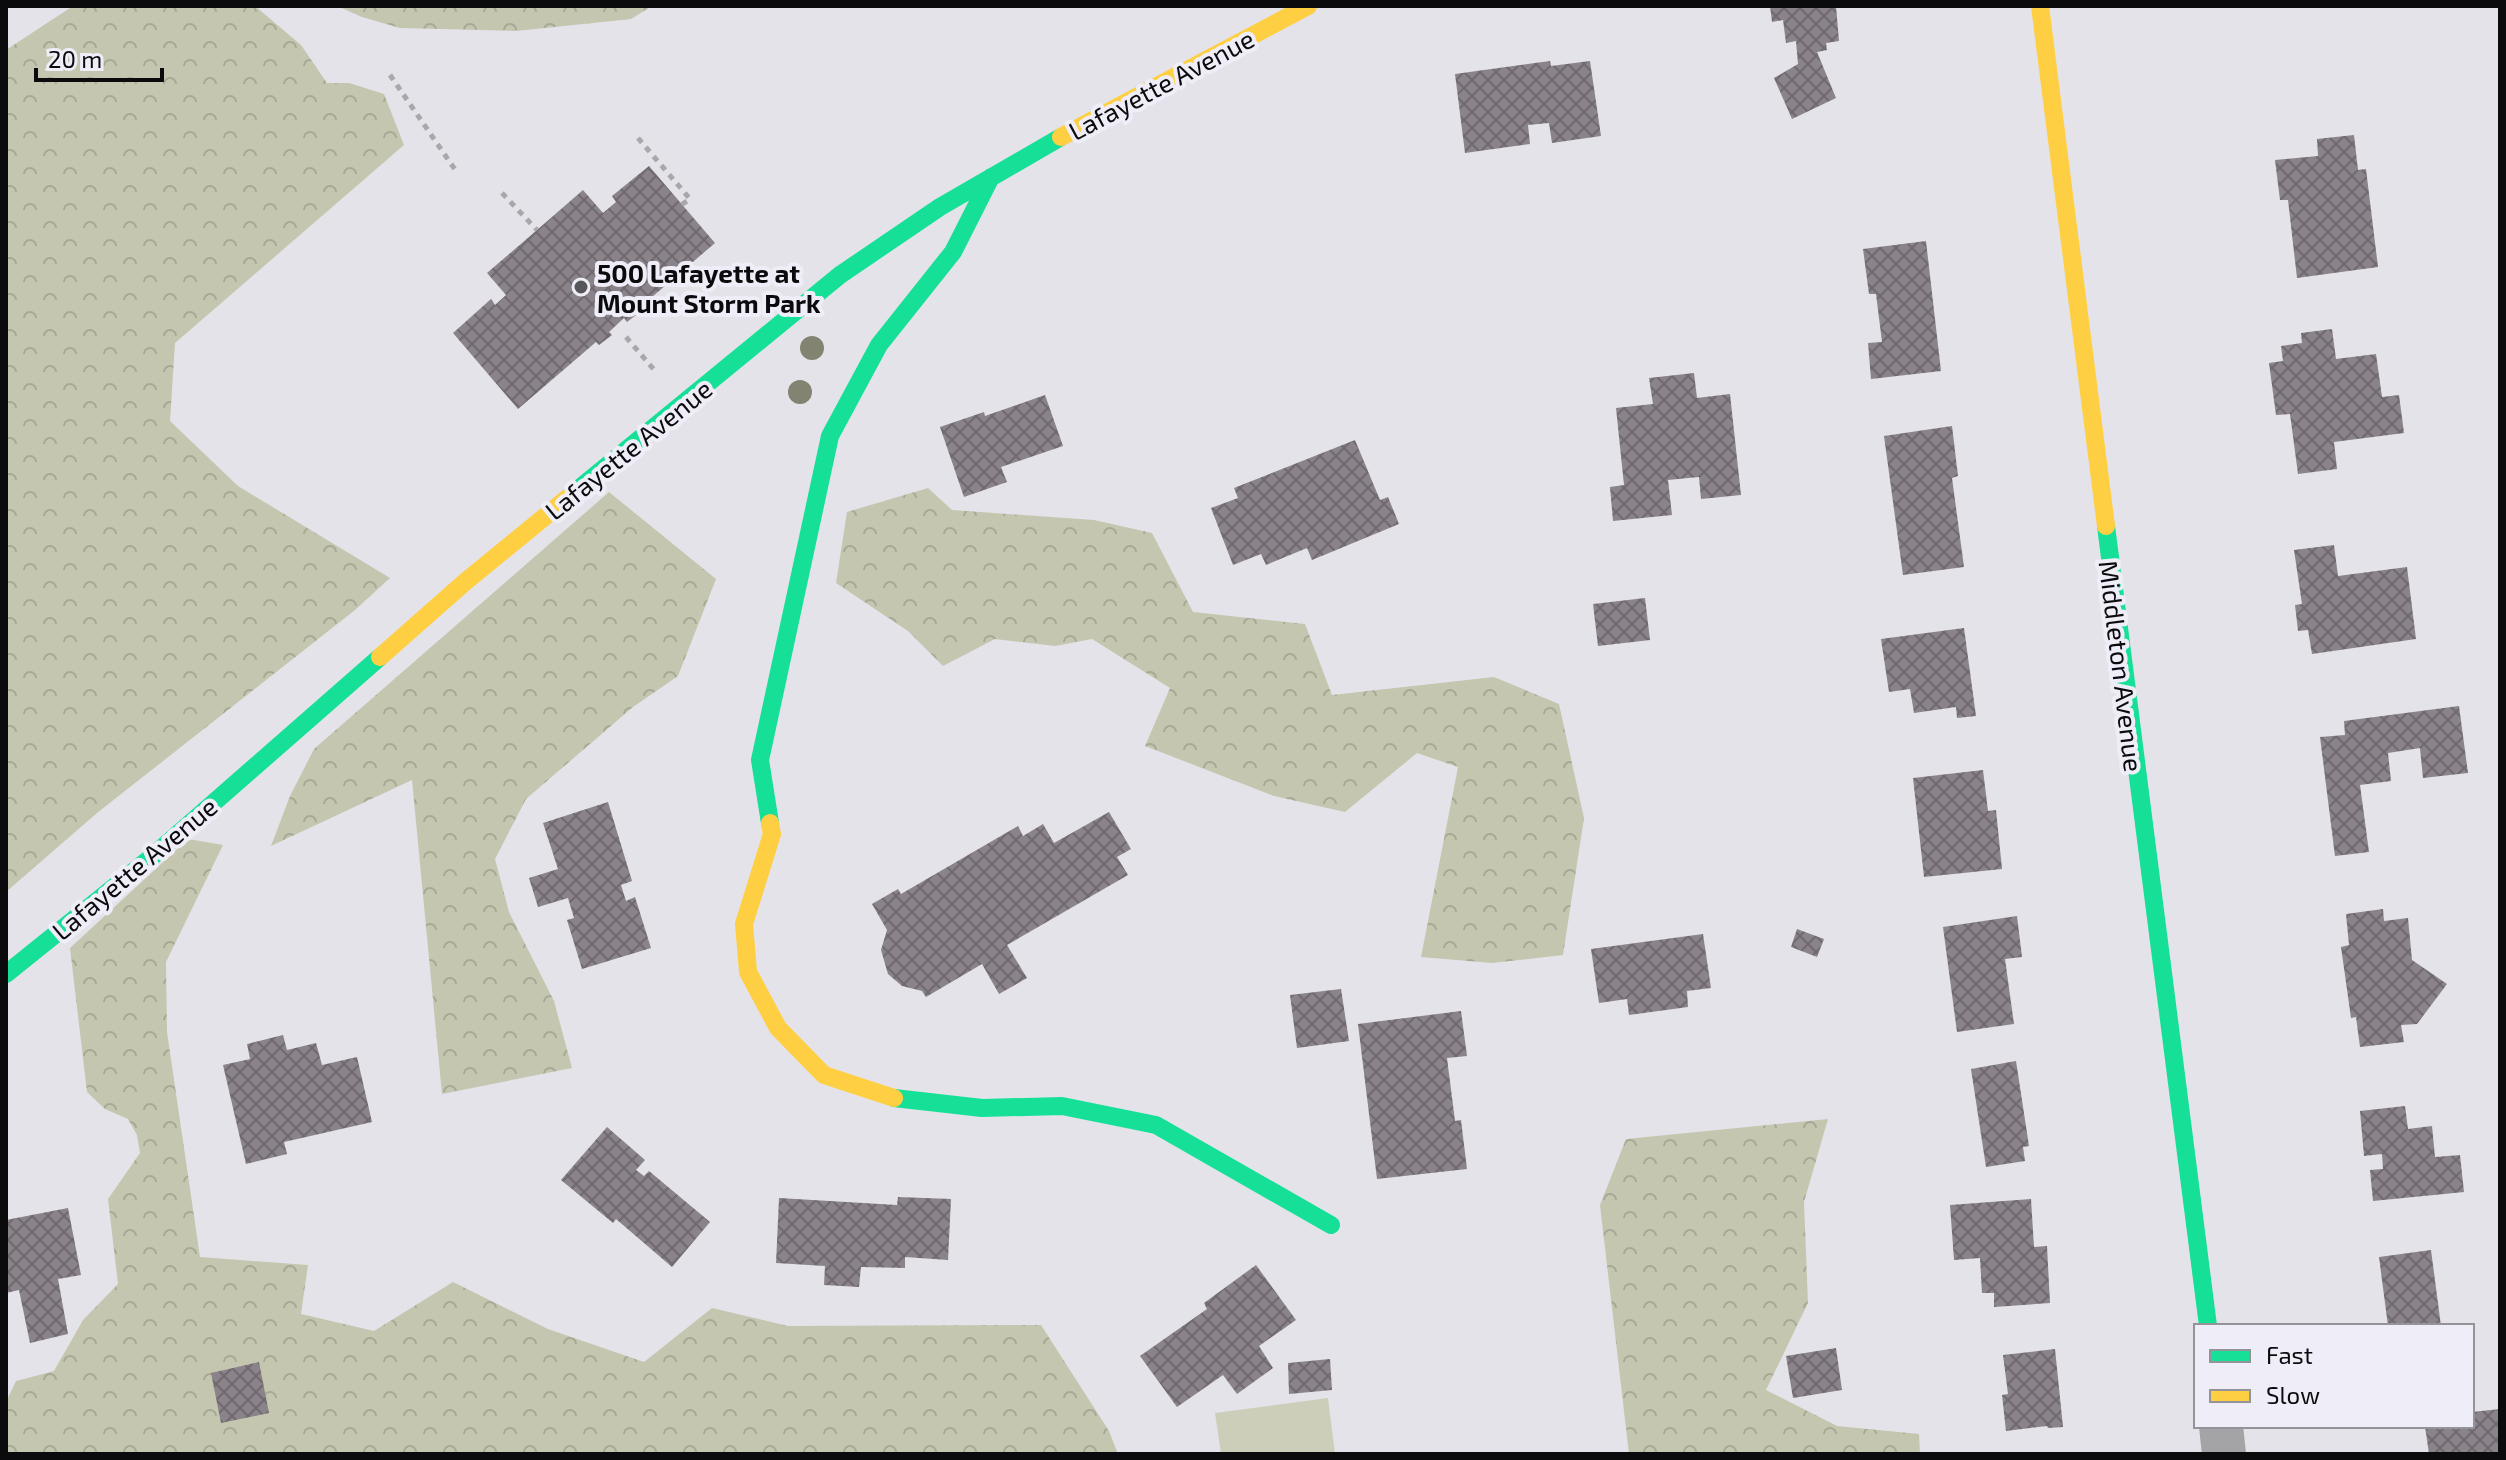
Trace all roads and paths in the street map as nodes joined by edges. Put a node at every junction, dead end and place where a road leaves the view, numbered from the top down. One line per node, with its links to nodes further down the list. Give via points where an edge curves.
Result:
1 (1308, 6): 6 (street, Lafayette Avenue)
2 (2040, 6): 14 (street, Middleton Avenue)
3 (390, 75): 5 (path)
4 (638, 138): 8 (path, via 690,199)
5 (456, 171)
6 (991, 177): 12 (street, Lafayette Avenue, via 840,275 465,582 154,855); 13 (street, via 953,252 879,345 830,436 760,760 772,834 744,924 748,972 778,1028 824,1075 889,1097 982,1108 1062,1106 1156,1125)
7 (502, 193): 9 (path)
8 (681, 205)
9 (537, 230)
10 (626, 337): 11 (path)
11 (662, 379)
12 (6, 974)
13 (1331, 1225)
14 (2208, 1324)
15 (2221, 1428): 16 (street)
16 (2224, 1454)

